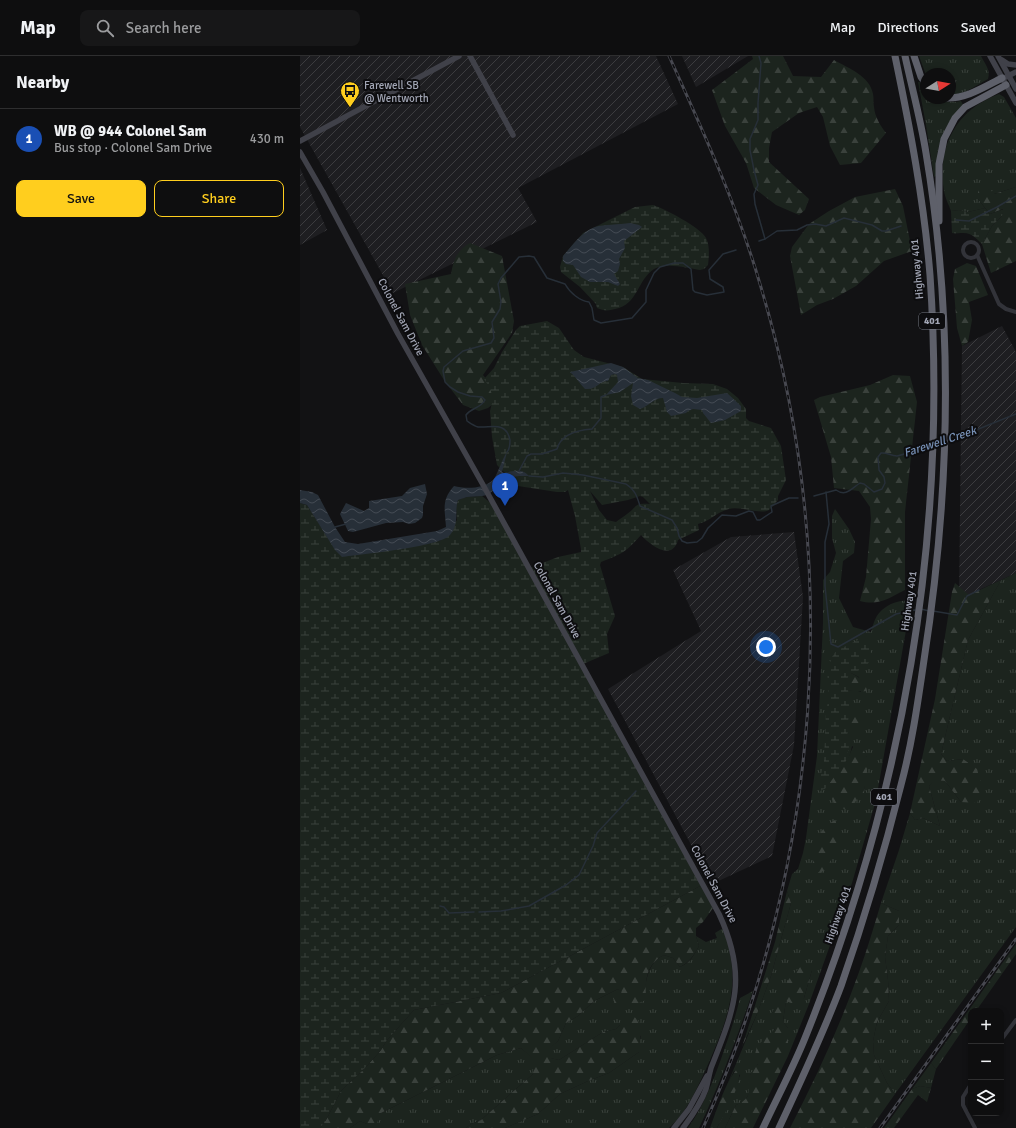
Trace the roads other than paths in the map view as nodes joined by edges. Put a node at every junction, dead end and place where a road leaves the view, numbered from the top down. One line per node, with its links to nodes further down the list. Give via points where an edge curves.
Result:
1 (459, 56): 16 (street)
2 (470, 56): 15 (street)
3 (895, 56): 29 (highway, Highway 401 / 401, via 914,149 930,273 934,357 934,447 926,559 902,716 858,892 804,1040)
4 (905, 56): 18 (highway, Highway 401 / 401, via 926,152)
5 (914, 56): 10 (highway)
6 (990, 56): 11 (street)
7 (999, 57): 8 (street, via 1008,64); 11 (street)
8 (1016, 65)
9 (1016, 72): 11 (street)
10 (920, 74)
11 (1009, 80): 12 (street); 13 (highway); 14 (street); 18 (highway, via 965,107 955,118 944,139 939,164)
12 (1016, 88)
13 (956, 99)
14 (1016, 103)
15 (513, 135)
16 (300, 142)
17 (300, 152): 23 (street, Colonel Sam Drive, via 728,934 736,971 735,994 727,1030)
18 (939, 251): 30 (highway, Highway 401 / 401, via 945,350 945,427 938,551 930,627 919,694 902,783 870,898 840,988 804,1076)
19 (977, 256): 19 (street, via 970,258 965,255 963,247 966,243 972,242 978,246); 20 (street, via 999,304)
20 (1016, 312)
21 (1016, 1020): 22 (street)
22 (1004, 1036)
23 (710, 1071): 27 (street, Colonel Sam Drive, via 689,1109); 28 (street, Colonel Sam Drive, via 702,1099)
24 (968, 1089): 25 (street, via 963,1097 963,1105)
25 (968, 1115)
26 (969, 1116): 31 (street)
27 (674, 1128)
28 (683, 1128)
29 (763, 1128)
30 (779, 1128)
31 (975, 1128)

